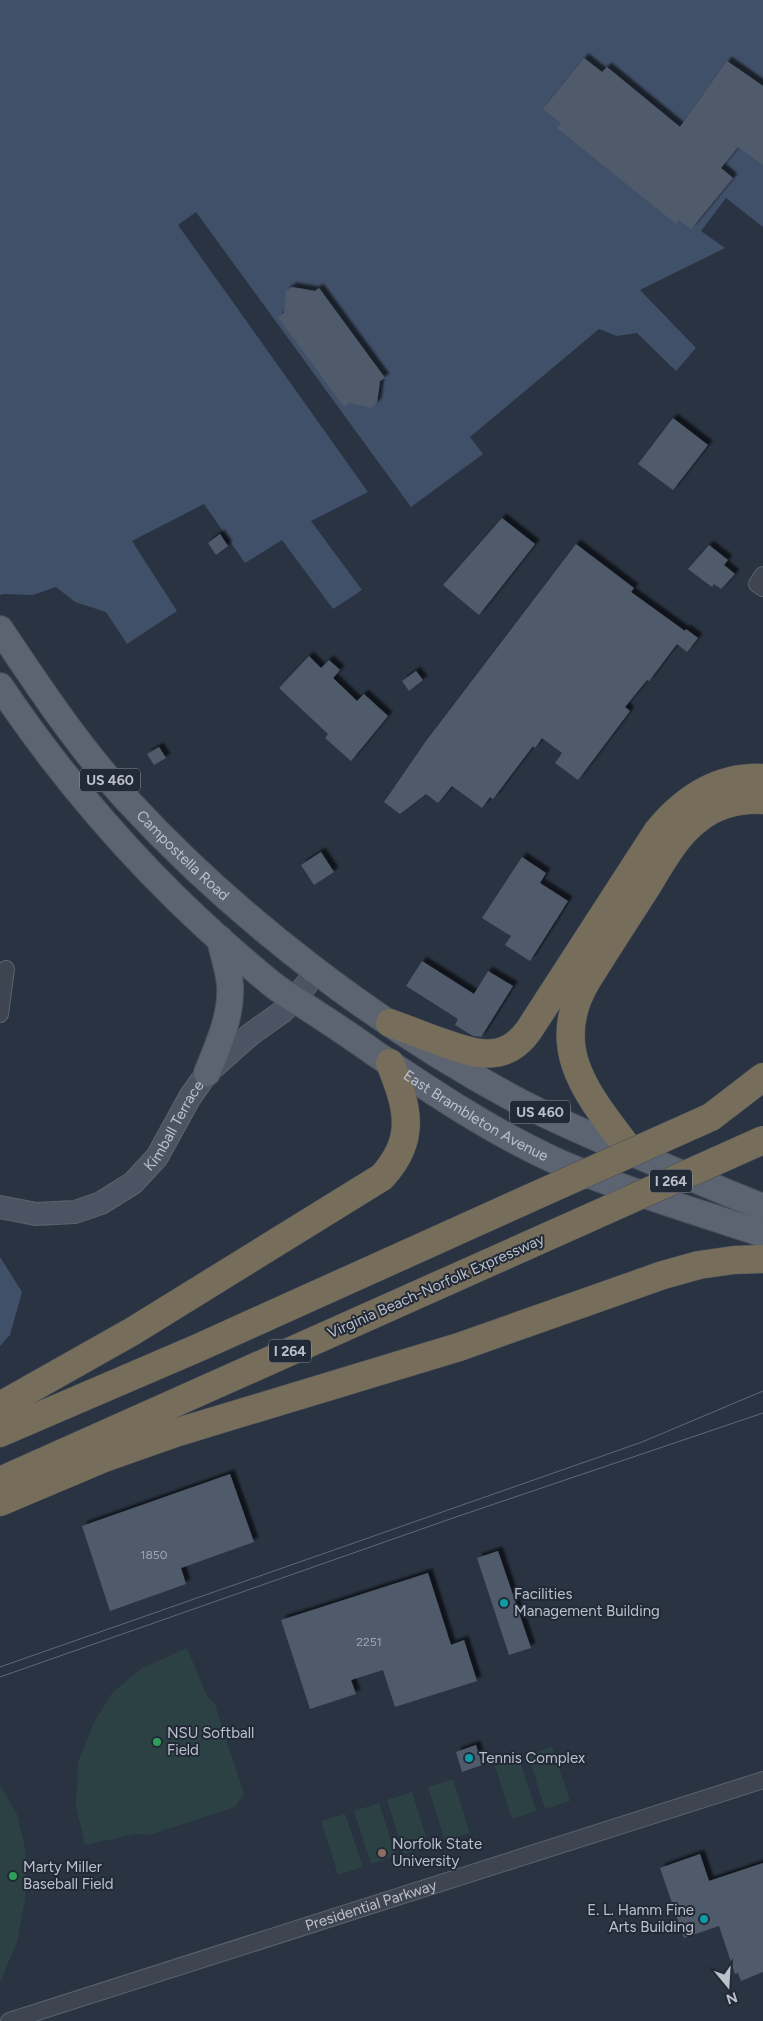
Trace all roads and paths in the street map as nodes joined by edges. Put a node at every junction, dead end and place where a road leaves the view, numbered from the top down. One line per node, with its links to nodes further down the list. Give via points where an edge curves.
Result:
1 (0, 629): 7 (main road, Campostella Road / US 460, via 61,718 128,801 181,856 288,949)
2 (0, 686): 5 (main road, US 460, via 104,822 157,881)
3 (763, 778): 10 (highway, via 732,781 710,788 689,800 668,819 520,1043 496,1054 477,1054)
4 (763, 800): 17 (highway, via 745,800 721,806 690,826 669,852 586,982 578,1000 571,1033 575,1067 587,1092)
5 (220, 939): 8 (main road, East Brambleton Avenue / US 460); 12 (main road, via 230,985 229,998 226,1026)
6 (6, 969): 9 (street)
7 (317, 970): 8 (street, Kimball Terrace); 10 (main road, US 460)
8 (295, 999): 11 (main road, East Brambleton Avenue / US 460); 12 (street, Kimball Terrace)
9 (0, 1014)
10 (390, 1023): 17 (main road, US 460, via 519,1101 592,1137)
11 (390, 1064): 20 (main road, East Brambleton Avenue / US 460, via 500,1132 558,1162); 22 (highway, via 404,1099 406,1130 395,1160 382,1177 133,1331)
12 (208, 1073): 18 (street, Kimball Terrace, via 185,1105 157,1156 133,1183 101,1204 75,1212 36,1214)
13 (763, 1077): 15 (highway)
14 (763, 1094): 15 (highway, I 264)
15 (711, 1117): 23 (highway, I 264, bridge, via 200,1347)
16 (763, 1140): 24 (highway, Virginia Beach-Norfolk Expressway / I 264, bridge)
17 (631, 1152): 19 (main road, US 460)
18 (0, 1207)
19 (763, 1207)
20 (763, 1234)
21 (763, 1259): 25 (highway, via 699,1265 663,1275 459,1347 178,1432 104,1458)
22 (0, 1406)
23 (0, 1433)
24 (0, 1481)
25 (0, 1502)
26 (763, 1780): 27 (street, Presidential Parkway)
27 (9, 2021)

